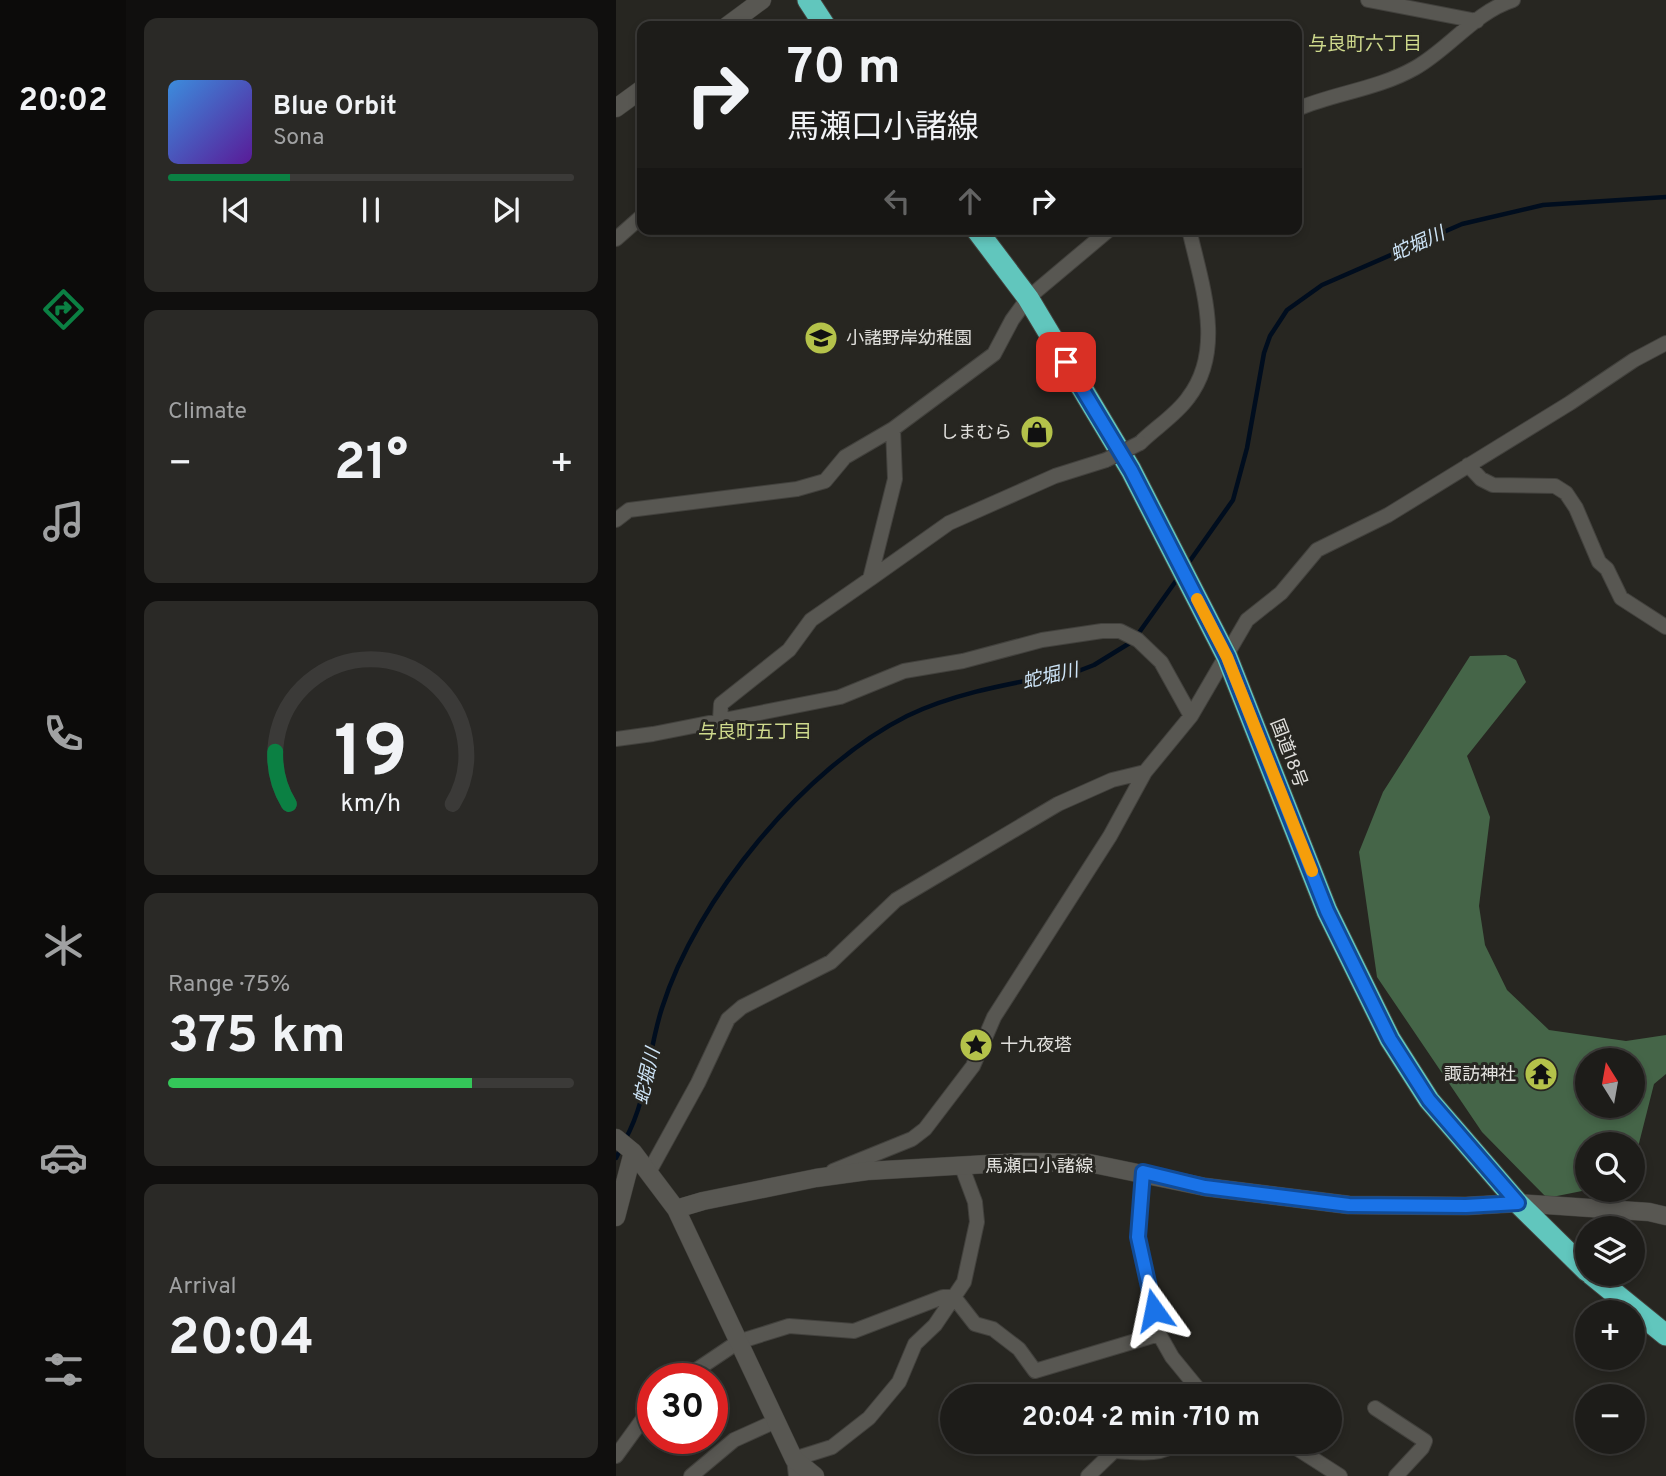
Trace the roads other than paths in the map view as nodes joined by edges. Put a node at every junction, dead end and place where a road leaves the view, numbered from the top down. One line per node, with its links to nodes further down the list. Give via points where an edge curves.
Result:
1 (762, 0): 5 (main road)
2 (808, 0): 6 (highway)
3 (1367, 0): 7 (street)
4 (1513, 0): 7 (street)
5 (734, 21)
6 (822, 21)
7 (1477, 21): 9 (street, via 1414,68)
8 (637, 93): 10 (main road)
9 (1302, 107)
10 (616, 108)
11 (637, 220): 15 (street)
12 (981, 235): 16 (highway, 国道18号)
13 (1103, 235): 16 (street)
14 (1190, 235): 21 (street, bridge, via 1208,325 1207,361 1188,398 1140,443 949,523)
15 (616, 239)
16 (1028, 298): 18 (street, via 994,354); 23 (highway, 国道18号, via 1131,470)
17 (1666, 343): 19 (street)
18 (893, 429): 20 (street, via 845,457 825,481 797,489 629,510); 21 (street, via 895,480)
19 (1468, 466): 22 (street, via 1493,485 1555,486 1566,493 1620,598); 23 (street, via 1388,515 1317,550 1281,593 1247,620)
20 (616, 520)
21 (870, 579): 25 (street, via 811,620 789,650 721,704)
22 (1666, 627)
23 (1227, 657): 24 (street); 34 (highway, 国道18号, via 1327,911 1390,1039 1429,1100)
24 (1191, 716): 25 (street, via 1161,662 1138,640 1120,631 1102,631 904,671 840,698); 27 (street)
25 (720, 720): 26 (street)
26 (616, 739)
27 (1145, 772): 31 (street, via 1112,780 1058,804 896,900 831,962 742,1007 728,1019); 33 (street, via 1110,836 995,1017 972,1066 925,1129 912,1139)
28 (616, 1138): 29 (main road)
29 (633, 1153): 31 (main road); 37 (main road)
30 (962, 1167): 32 (main road, 馬瀬口小諸線, via 1089,1163); 33 (main road, 馬瀬口小諸線); 40 (street, via 977,1222 964,1282)
31 (649, 1172): 35 (main road)
32 (1143, 1172): 34 (main road, 馬瀬口小諸線, via 1205,1187 1349,1205); 41 (street, via 1138,1237)
33 (816, 1178): 35 (main road, 馬瀬口小諸線)
34 (1518, 1203): 36 (main road, 馬瀬口小諸線); 38 (highway, 国道18号)
35 (677, 1209): 43 (main road)
36 (1666, 1216)
37 (616, 1217)
38 (1575, 1258)
39 (1606, 1286): 42 (highway, 国道18号)
40 (954, 1297): 41 (street, via 975,1324 993,1329 1018,1349 1035,1371); 43 (street, via 943,1297 854,1331 789,1326); 52 (street, via 915,1344 899,1382 869,1418 832,1447)
41 (1159, 1334): 45 (street)
42 (1666, 1335)
43 (738, 1342): 44 (street); 47 (main road)
44 (707, 1363)
45 (1194, 1384)
46 (1375, 1408): 57 (street, via 1425,1441)
47 (776, 1421): 52 (main road); 53 (street, via 734,1440)
48 (637, 1427): 51 (street)
49 (1111, 1454): 55 (street)
50 (1306, 1454): 56 (street)
51 (616, 1456)
52 (795, 1467): 54 (main road)
53 (691, 1476)
54 (815, 1476)
55 (1087, 1476)
56 (1340, 1476)
57 (1396, 1476)

